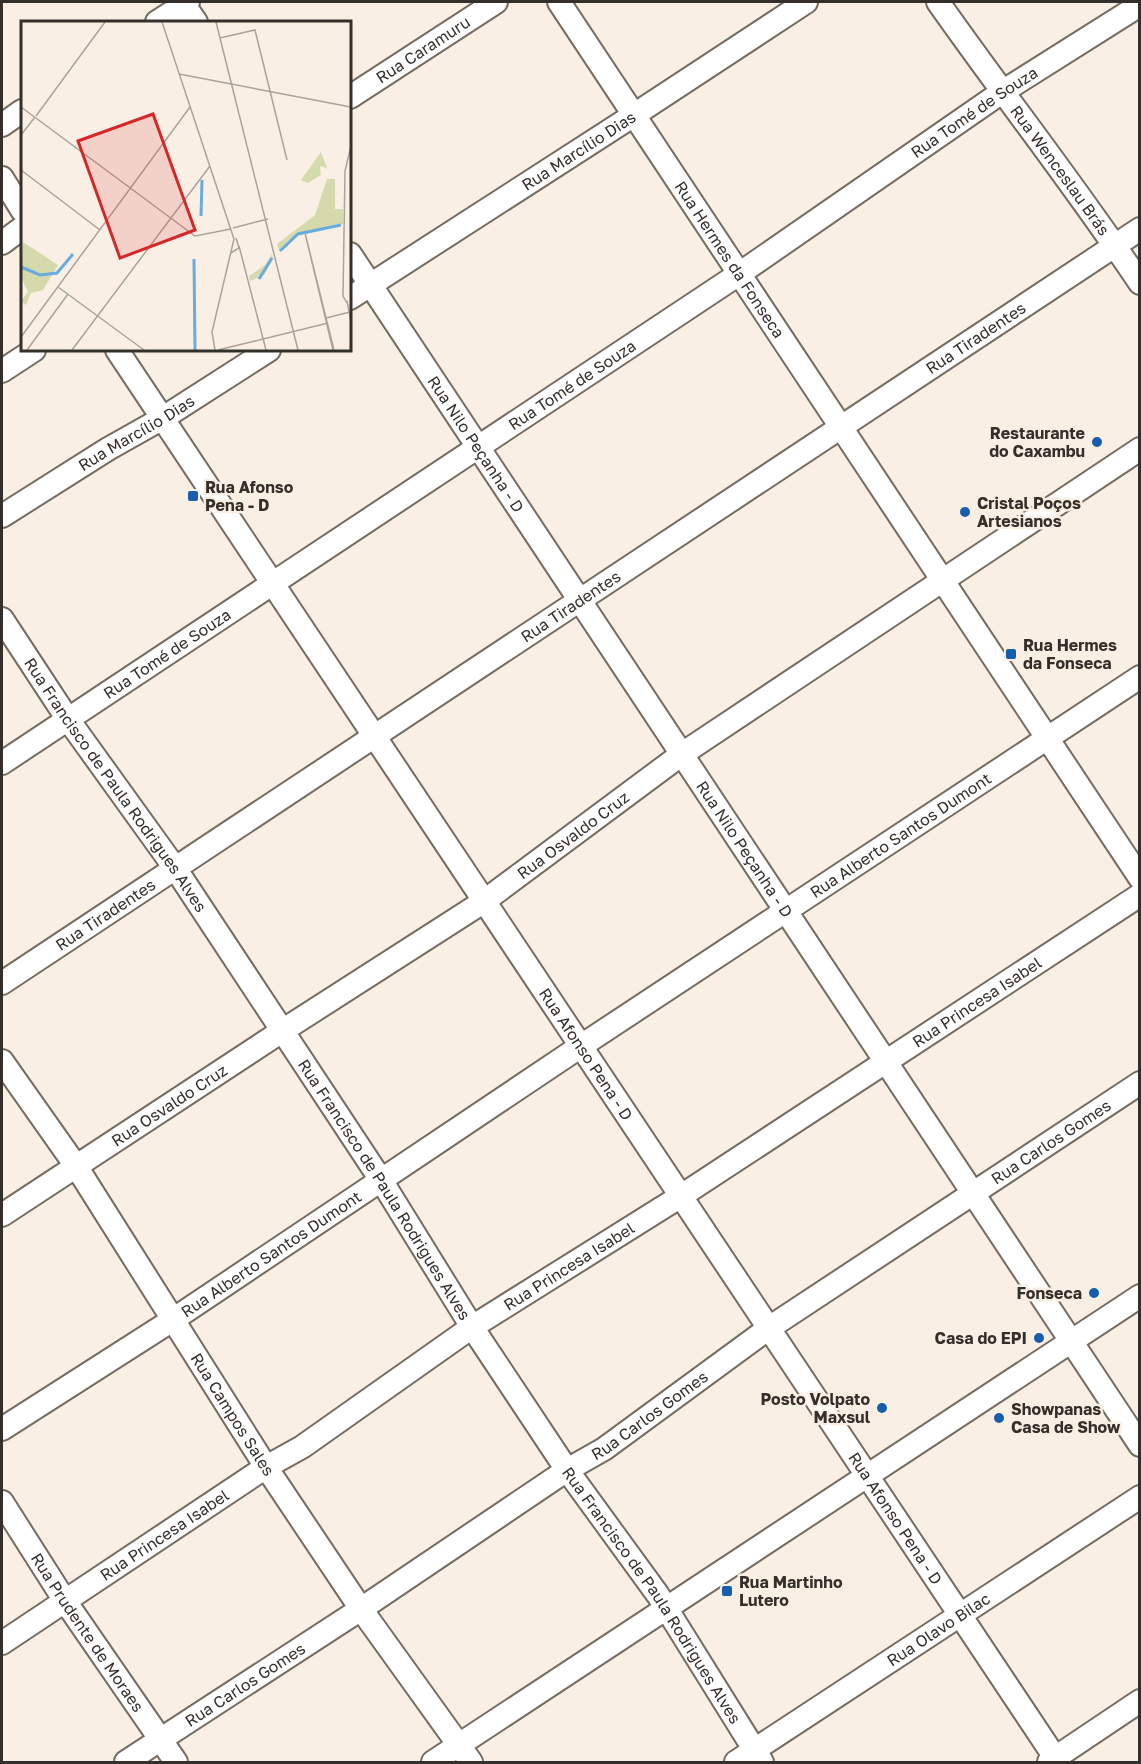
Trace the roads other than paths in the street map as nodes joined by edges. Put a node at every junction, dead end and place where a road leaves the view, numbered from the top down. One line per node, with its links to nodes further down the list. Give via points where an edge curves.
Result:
1 (496, 2): 9 (street, Rua Caramuru)
2 (558, 2): 11 (street, Rua Hermes da Fonseca)
3 (806, 2): 11 (street, Rua Marcílio Dias)
4 (938, 2): 8 (street, Rua Wenceslau Brás)
5 (1140, 5): 8 (street, Rua Tomé de Souza)
6 (187, 8): 7 (street)
7 (159, 21)
8 (1002, 92): 18 (street, Rua Wenceslau Brás); 20 (street, Rua Tomé de Souza)
9 (351, 96)
10 (21, 112): 12 (street)
11 (634, 115): 20 (street, Rua Hermes da Fonseca); 22 (street, Rua Marcílio Dias)
12 (2, 125)
13 (2, 178): 14 (street)
14 (21, 208)
15 (21, 229): 17 (street)
16 (1140, 229): 18 (street, Rua Tiradentes)
17 (2, 243)
18 (1115, 245): 21 (street, Rua Wenceslau Brás); 29 (street, Rua Tiradentes)
19 (351, 256): 22 (street, Rua Nilo Peçanha - D)
20 (739, 274): 29 (street, Rua Hermes da Fonseca); 30 (street, Rua Tomé de Souza)
21 (1140, 283)
22 (370, 285): 23 (street, Rua Marcílio Dias); 30 (street, Rua Nilo Peçanha - D)
23 (351, 297)
24 (32, 351): 27 (street)
25 (118, 351): 28 (street, Rua Afonso Pena - D)
26 (267, 351): 28 (street, Rua Marcílio Dias)
27 (2, 371)
28 (163, 418): 32 (street, Rua Marcílio Dias); 34 (street, Rua Afonso Pena - D)
29 (841, 427): 33 (street, Rua Hermes da Fonseca); 35 (street, Rua Tiradentes)
30 (478, 447): 34 (street, Rua Tomé de Souza); 35 (street, Rua Nilo Peçanha - D)
31 (1140, 449): 33 (street, Rua Osvaldo Cruz)
32 (2, 516)
33 (942, 580): 40 (street, Rua Hermes da Fonseca); 41 (street, Rua Osvaldo Cruz)
34 (273, 583): 38 (street, Rua Tomé de Souza); 39 (street, Rua Afonso Pena - D)
35 (579, 600): 39 (street, Rua Tiradentes); 41 (street, Rua Nilo Peçanha - D)
36 (2, 619): 38 (street, Rua Francisco de Paula Rodrigues Alves)
37 (1140, 677): 40 (street, Rua Alberto Santos Dumont)
38 (67, 718): 42 (street, Rua Tomé de Souza); 43 (street, Rua Francisco de Paula Rodrigues Alves)
39 (374, 736): 43 (street, Rua Tiradentes); 46 (street, Rua Afonso Pena - D)
40 (1047, 738): 44 (street, Rua Hermes da Fonseca); 47 (street, Rua Alberto Santos Dumont)
41 (682, 754): 46 (street, Rua Osvaldo Cruz); 47 (street, Rua Nilo Peçanha - D)
42 (2, 762)
43 (175, 868): 48 (street, Rua Tiradentes); 49 (street, Rua Francisco de Paula Rodrigues Alves)
44 (1140, 878)
45 (1140, 895): 52 (street, Rua Princesa Isabel)
46 (483, 902): 49 (street, Rua Osvaldo Cruz); 50 (street, Rua Afonso Pena - D)
47 (786, 910): 50 (street, Rua Alberto Santos Dumont); 52 (street, Rua Nilo Peçanha - D)
48 (2, 982)
49 (282, 1030): 54 (street, Rua Osvaldo Cruz); 55 (street, Rua Francisco de Paula Rodrigues Alves)
50 (581, 1046): 55 (street, Rua Alberto Santos Dumont); 57 (street, Rua Afonso Pena - D)
51 (2, 1061): 54 (street, Rua Campos Sales)
52 (886, 1061): 56 (street, Rua Nilo Peçanha - D); 57 (street, Rua Princesa Isabel)
53 (1140, 1083): 56 (street, Rua Carlos Gomes)
54 (76, 1166): 58 (street, Rua Osvaldo Cruz); 60 (street, Rua Campos Sales)
55 (381, 1180): 60 (street, Rua Alberto Santos Dumont); 61 (street, Rua Francisco de Paula Rodrigues Alves)
56 (973, 1193): 62 (street, Rua Carlos Gomes); 63 (street, Rua Nilo Peçanha - D)
57 (681, 1196): 61 (street, Rua Princesa Isabel); 62 (street, Rua Afonso Pena - D)
58 (2, 1215)
59 (1140, 1296): 63 (street)
60 (174, 1319): 64 (street, Rua Alberto Santos Dumont); 66 (street, Rua Campos Sales)
61 (472, 1327): 66 (street, Rua Princesa Isabel); 67 (street, Rua Francisco de Paula Rodrigues Alves)
62 (769, 1328): 67 (street, Rua Carlos Gomes, via 604,1449); 68 (street, Rua Afonso Pena - D)
63 (1071, 1341): 65 (street, Rua Nilo Peçanha - D); 68 (street)
64 (2, 1429)
65 (1140, 1445)
66 (266, 1467): 71 (street, Rua Princesa Isabel); 72 (street, Rua Campos Sales)
67 (567, 1470): 72 (street, Rua Carlos Gomes); 73 (street, Rua Francisco de Paula Rodrigues Alves)
68 (867, 1476): 73 (street); 74 (street, Rua Afonso Pena - D)
69 (1140, 1497): 74 (street, Rua Olavo Bilac)
70 (2, 1502): 71 (street, Rua Prudente de Moraes)
71 (65, 1601): 75 (street, Rua Princesa Isabel); 77 (street, Rua Prudente de Moraes)
72 (361, 1609): 77 (street, Rua Carlos Gomes); 78 (street, Rua Campos Sales)
73 (666, 1610): 78 (street); 79 (street, Rua Francisco de Paula Rodrigues Alves)
74 (960, 1616): 79 (street, Rua Olavo Bilac); 80 (street, Rua Afonso Pena - D)
75 (2, 1643)
76 (1140, 1701): 80 (street)
77 (161, 1740): 81 (street, Rua Carlos Gomes); 82 (street, Rua Prudente de Moraes)
78 (465, 1754): 83 (street)
79 (750, 1758)
80 (1054, 1761)
81 (126, 1762)
82 (176, 1762)
83 (434, 1762)

